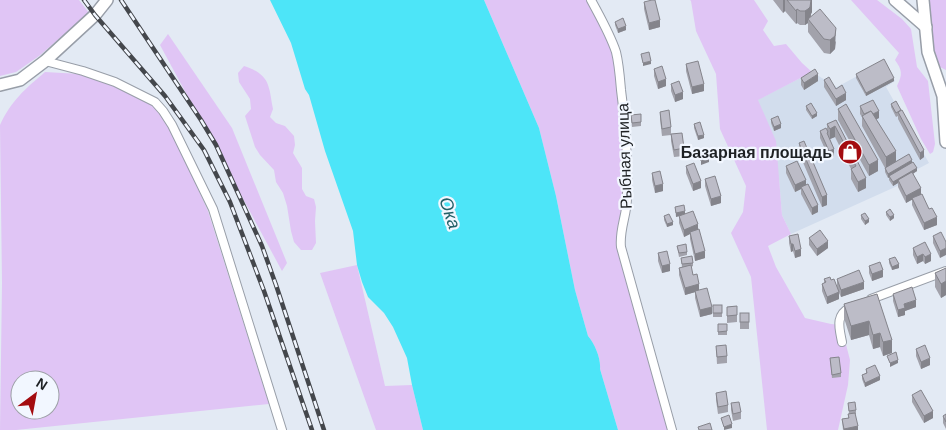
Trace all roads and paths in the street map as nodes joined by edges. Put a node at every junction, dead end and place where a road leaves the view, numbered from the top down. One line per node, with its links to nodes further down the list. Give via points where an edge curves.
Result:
1 (107, 0): 6 (main road, via 95,16)
2 (591, 0): 17 (street, Рыбная улица, via 616,53 624,114 627,197 621,247)
3 (895, 0): 5 (main road)
4 (923, 0): 5 (main road)
5 (926, 27): 7 (main road)
6 (45, 61): 9 (main road, via 20,80); 16 (street, via 115,82 139,94 154,102 172,125 213,209)
7 (933, 71): 8 (main road); 10 (main road, via 943,96)
8 (946, 76)
9 (0, 85)
10 (946, 122): 11 (main road)
11 (946, 142)
12 (946, 271): 13 (street)
13 (864, 301)
14 (856, 304): 15 (street, via 845,310 840,318)
15 (842, 342)
16 (282, 430)
17 (672, 430)

